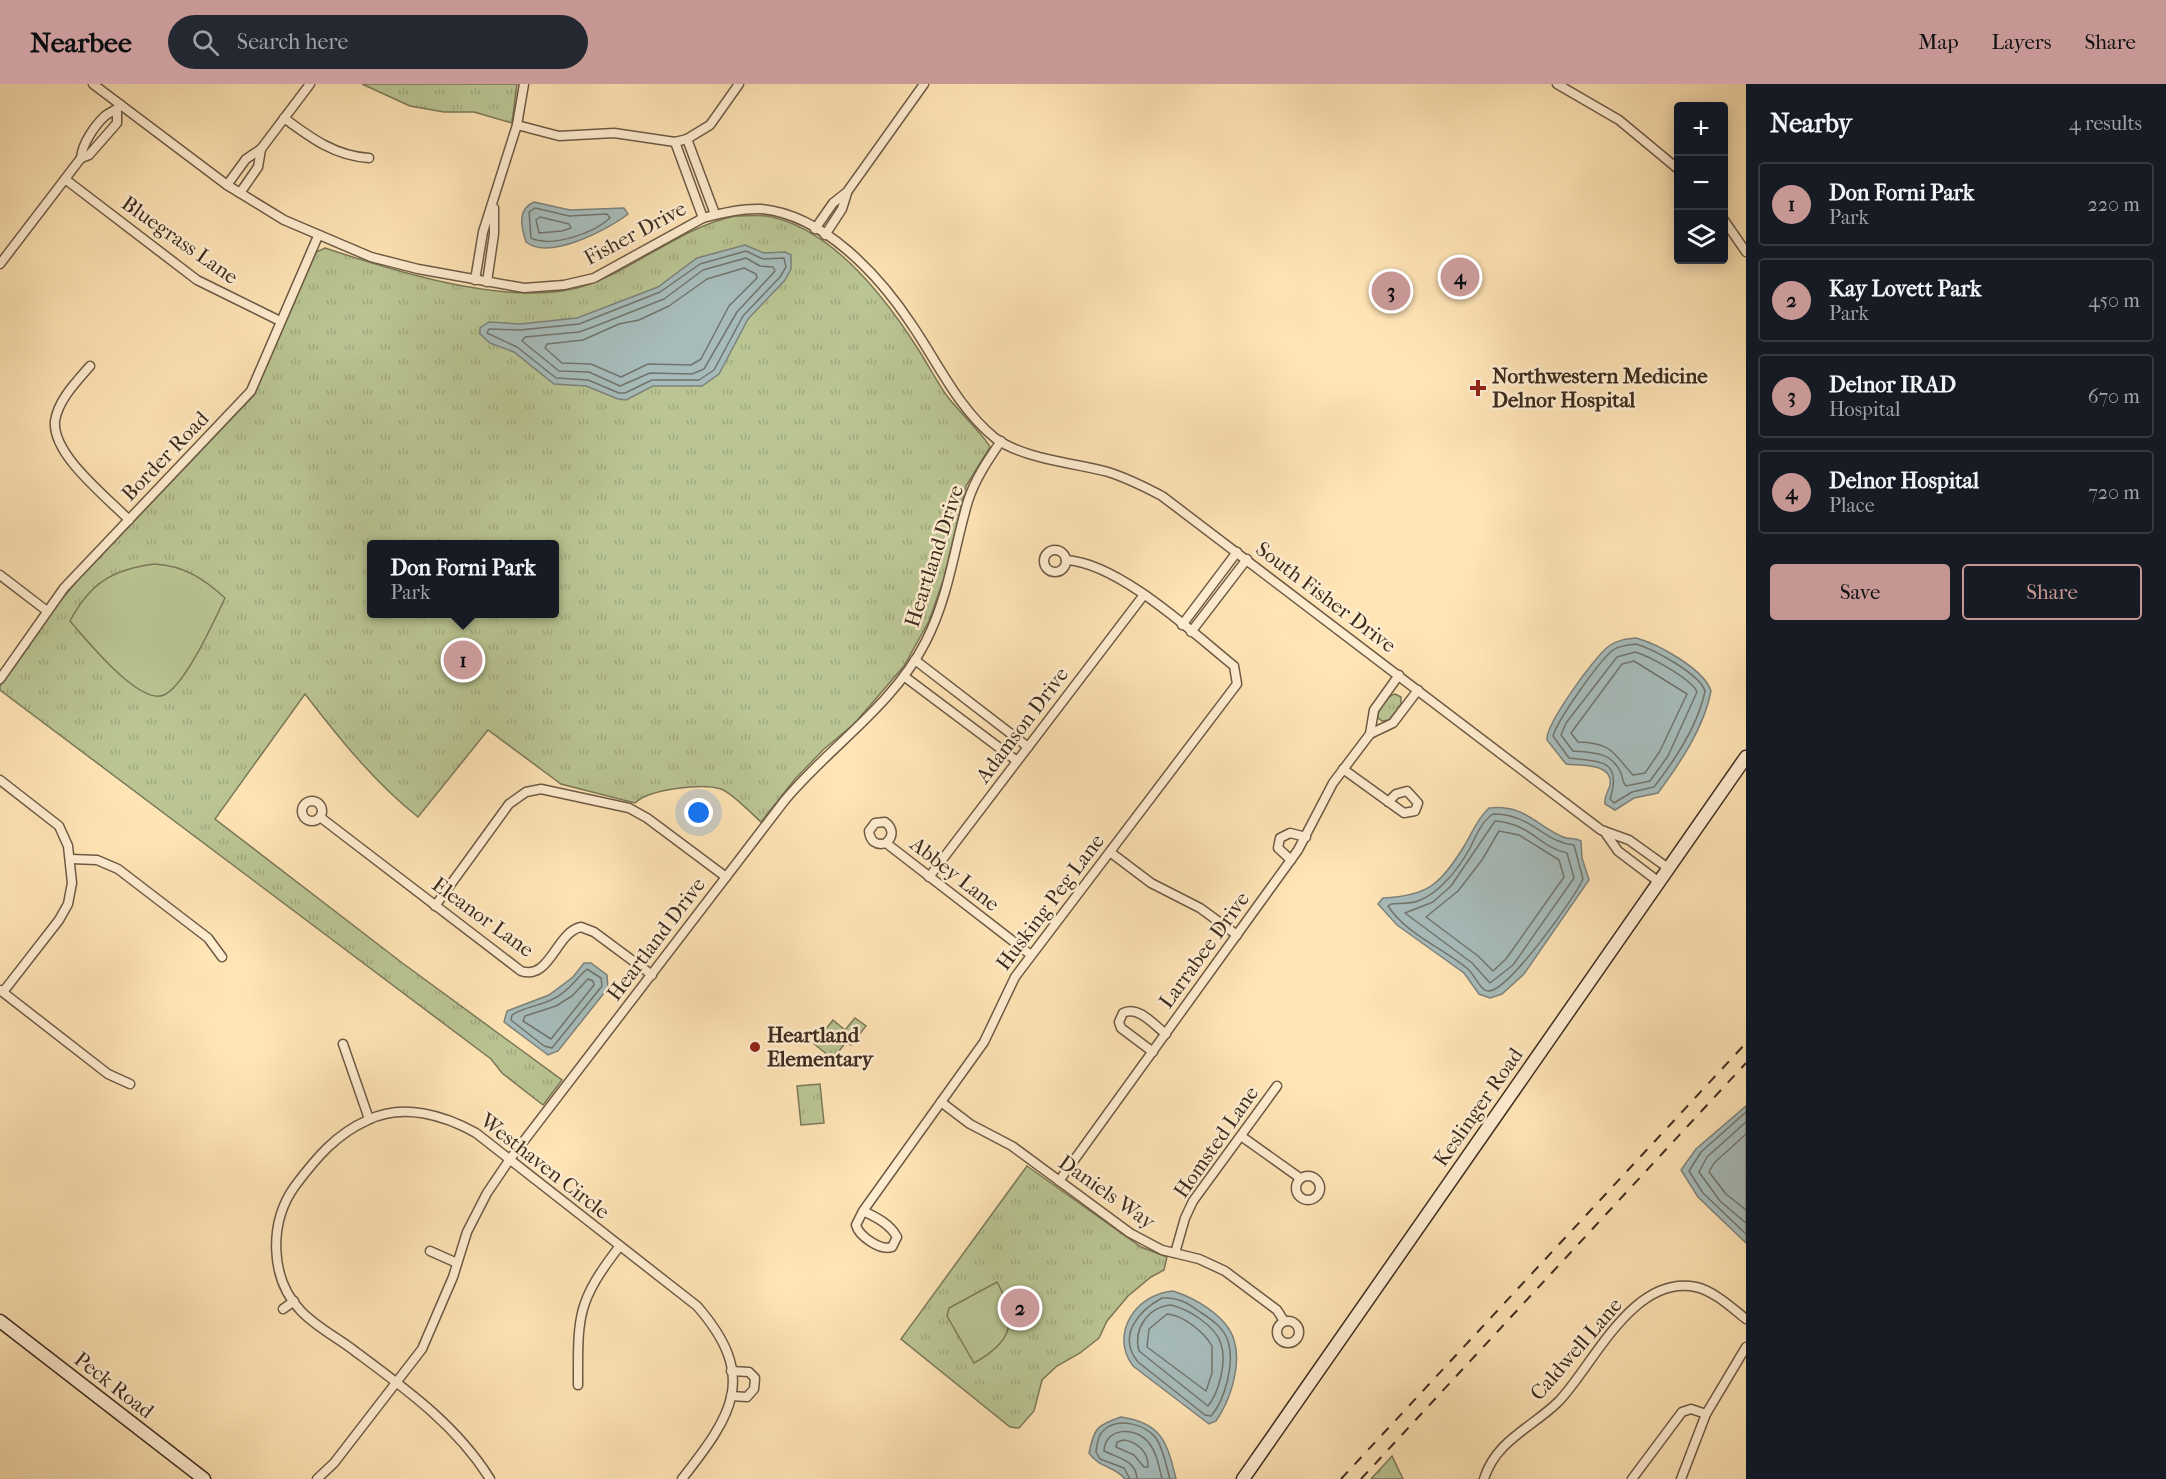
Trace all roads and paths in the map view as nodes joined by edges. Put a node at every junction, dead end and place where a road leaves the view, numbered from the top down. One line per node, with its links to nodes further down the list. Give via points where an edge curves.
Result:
1 (93, 84): 7 (street, Fisher Drive)
2 (310, 84): 8 (street)
3 (524, 84): 9 (street)
4 (739, 84): 10 (street, via 710,125)
5 (924, 84): 18 (street)
6 (1557, 84): 15 (street, via 1619,120)
7 (119, 108): 13 (street, via 106,115 81,149); 13 (street, via 117,123 89,155); 17 (street, Fisher Drive)
8 (284, 118): 12 (street); 14 (street, via 318,143)
9 (517, 126): 11 (street, via 559,136 614,133); 20 (street)
10 (687, 139): 11 (street); 21 (street)
11 (675, 142): 22 (street)
12 (261, 149): 17 (street, via 246,159); 19 (street, via 258,167)
13 (81, 158): 16 (street)
14 (369, 158)
15 (1674, 166)
16 (65, 179): 28 (street); 31 (street, Bluegrass Lane, via 197,280)
17 (227, 185): 19 (street, Fisher Drive)
18 (847, 192): 24 (street, via 833,203); 25 (street, via 842,209)
19 (240, 193): 26 (street, Fisher Drive)
20 (494, 198): 29 (street, via 483,232); 30 (street)
21 (715, 214): 22 (street, Fisher Drive); 24 (street, Fisher Drive, via 762,209)
22 (703, 218): 30 (street, Fisher Drive, via 594,278 524,288)
23 (1728, 226): 27 (street)
24 (815, 228): 25 (street, Fisher Drive)
25 (825, 235): 33 (street, Fisher Drive, via 889,293 961,403)
26 (318, 236): 29 (street, Fisher Drive, via 394,264); 31 (street, Border Road)
27 (1746, 252)
28 (0, 264)
29 (475, 280): 30 (street, Fisher Drive)
30 (487, 282)
31 (280, 321): 34 (street, Border Road, via 251,392)
32 (90, 366): 34 (street, via 69,390 55,420 58,443)
33 (1000, 441): 35 (street, South Fisher Drive, via 1037,455 1107,472 1150,489); 43 (street, Heartland Drive, via 974,486 945,596)
34 (129, 520): 40 (street, Border Road)
35 (1237, 552): 37 (street, South Fisher Drive); 41 (street)
36 (1066, 560): 39 (street, Husking Peg Lane, via 1103,569)
37 (1247, 560): 42 (street); 44 (street, South Fisher Drive)
38 (0, 575): 40 (street)
39 (1143, 596): 41 (street, Husking Peg Lane); 49 (street, Adamson Drive)
40 (47, 611): 46 (street, Border Road)
41 (1182, 625): 42 (street, Husking Peg Lane)
42 (1191, 632): 59 (street, Husking Peg Lane, via 1234,666 1237,684)
43 (915, 660): 45 (street, Heartland Drive); 49 (street)
44 (1399, 675): 47 (street, South Fisher Drive); 48 (street, Larrabee Drive, via 1374,710)
45 (904, 677): 51 (street); 63 (street, Heartland Drive, via 874,713 797,786)
46 (0, 679)
47 (1418, 690): 48 (street, Larrabee Drive, via 1393,723); 56 (street, South Fisher Drive)
48 (1370, 734): 52 (street, Larrabee Drive)
49 (1028, 747): 51 (street, Adamson Drive)
50 (1746, 757): 62 (main road, Keslinger Road)
51 (1017, 761): 64 (street, Adamson Drive)
52 (1343, 769): 54 (street); 57 (street, Larrabee Drive)
53 (0, 780): 60 (street, via 58,826)
54 (1388, 802)
55 (320, 817): 66 (street, Eleanor Lane)
56 (1603, 830): 62 (street, South Fisher Drive, via 1629,840); 65 (street, South Fisher Drive, via 1618,851)
57 (1306, 837): 61 (street, Larrabee Drive); 61 (street, via 1290,833 1280,838 1278,848)
58 (886, 843): 64 (street, Abbey Lane)
59 (1110, 852): 67 (street, via 1151,883 1200,908); 68 (street, Husking Peg Lane)
60 (71, 859): 69 (street, via 97,860 118,869 208,938); 71 (street, via 71,893 64,912)
61 (1291, 860): 67 (street, Larrabee Drive)
62 (1668, 868): 65 (main road, Keslinger Road)
63 (726, 877): 66 (street, via 637,811 554,791 534,790 508,804); 70 (street, Heartland Drive)
64 (929, 877): 68 (street, Abbey Lane)
65 (1659, 882): 105 (main road, Keslinger Road)
66 (435, 906): 70 (street, Eleanor Lane, via 516,969 527,973 542,968 567,935 581,927 594,932)
67 (1237, 935): 72 (street, Larrabee Drive)
68 (1031, 955): 77 (street, Husking Peg Lane, via 1011,984 987,1036)
69 (222, 957)
70 (652, 975): 80 (street, Heartland Drive)
71 (1, 991): 75 (street, via 108,1074)
72 (1166, 1034): 74 (street, Larrabee Drive); 74 (street, via 1138,1012 1122,1013 1121,1028)
73 (343, 1044): 78 (street)
74 (1153, 1052): 82 (street, Larrabee Drive)
75 (130, 1084)
76 (1277, 1086): 79 (street, Homsted Lane)
77 (941, 1102): 82 (street, Daniels Way); 83 (street, Husking Peg Lane)
78 (369, 1119): 80 (street, Westhaven Circle, via 396,1112 442,1117 476,1133); 88 (street, Westhaven Circle, via 326,1147 287,1197 280,1215 276,1250 281,1274)
79 (1241, 1136): 81 (street); 86 (street, Homsted Lane, via 1193,1201)
80 (510, 1159): 84 (street, Westhaven Circle); 87 (street, Heartland Drive, via 467,1232)
81 (1300, 1178)
82 (1059, 1181): 86 (street, Daniels Way, via 1130,1233)
83 (863, 1211): 83 (street, via 894,1231 897,1237 892,1247 882,1247 859,1232 856,1225)
84 (620, 1247): 94 (street, Westhaven Circle, via 697,1306 726,1347); 96 (street, via 596,1277 583,1304 578,1329)
85 (430, 1251): 87 (street)
86 (1175, 1253): 92 (street, Daniels Way, via 1225,1271 1277,1310)
87 (458, 1263): 95 (street, Heartland Drive, via 422,1349)
88 (294, 1301): 89 (street); 95 (street, Westhaven Circle, via 302,1312)
89 (283, 1309)
90 (1746, 1319): 106 (street, Caldwell Lane, via 1698,1287 1677,1285 1660,1289 1641,1302 1592,1354 1560,1400 1502,1446)
91 (0, 1321): 100 (main road, Peck Road)
92 (1284, 1321)
93 (1746, 1347): 98 (street)
94 (731, 1371): 97 (street, Westhaven Circle); 97 (street, via 749,1372 755,1378 754,1389 747,1397)
95 (398, 1383): 99 (street, Heartland Drive); 103 (street, Westhaven Circle, via 448,1425)
96 (578, 1385)
97 (732, 1396): 104 (street, Westhaven Circle, via 718,1433)
98 (1706, 1414): 107 (street, via 1691,1409 1682,1412); 108 (street)
99 (334, 1463): 101 (street, Heartland Drive); 102 (street, Heartland Drive)
100 (204, 1479)
101 (317, 1479)
102 (325, 1479)
103 (490, 1479)
104 (682, 1479)
105 (1243, 1479)
106 (1484, 1479)
107 (1632, 1479)
108 (1681, 1479)

